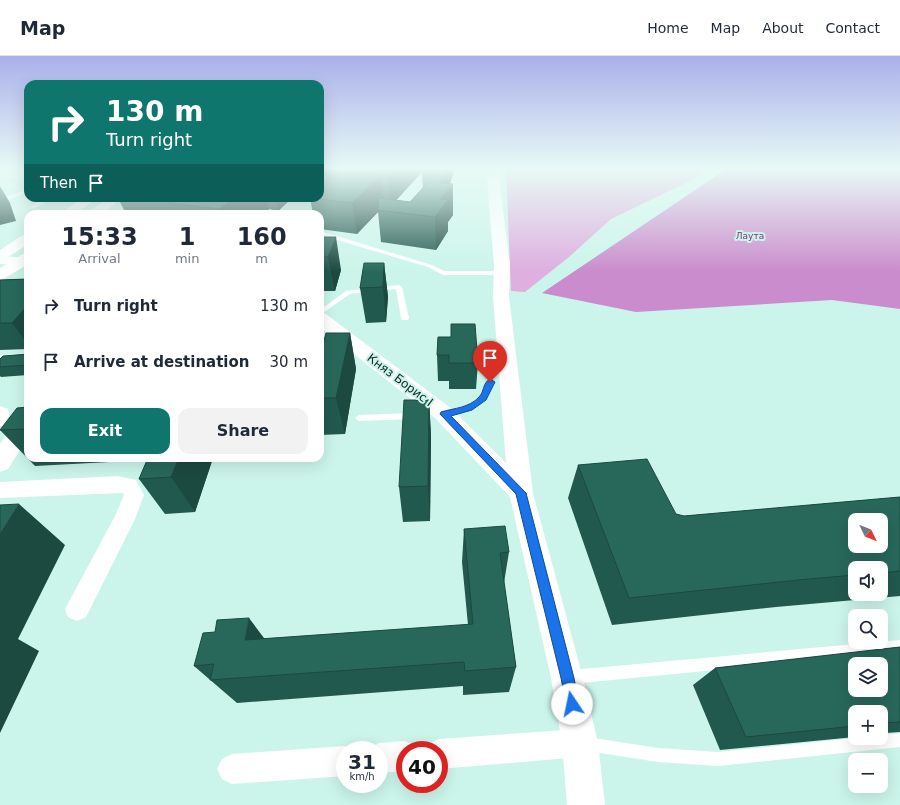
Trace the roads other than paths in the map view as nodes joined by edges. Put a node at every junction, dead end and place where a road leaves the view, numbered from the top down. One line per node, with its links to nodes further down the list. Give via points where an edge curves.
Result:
1 (41, 203): 6 (lane)
2 (83, 203): 7 (street)
3 (109, 203): 8 (street)
4 (142, 203): 9 (lane)
5 (495, 203): 16 (street)
6 (33, 207)
7 (72, 210)
8 (98, 210)
9 (131, 210)
10 (324, 233): 16 (lane, via 430,266 443,273)
11 (24, 241): 12 (street)
12 (0, 256)
13 (0, 260): 14 (street)
14 (24, 260)
15 (24, 261): 17 (street)
16 (502, 273): 33 (street, via 501,297)
17 (0, 275)
18 (350, 284): 19 (lane)
19 (348, 292): 20 (lane); 21 (lane, via 399,287)
20 (324, 310)
21 (405, 318)
22 (324, 321): 27 (street, Княз Борис I)
23 (24, 355): 24 (lane)
24 (0, 357)
25 (490, 382): 27 (lane, via 483,398 469,408)
26 (0, 409): 29 (lane, via 5,411)
27 (431, 415): 28 (lane); 33 (street, Княз Борис I)
28 (359, 418)
29 (0, 423)
30 (24, 425): 31 (street)
31 (0, 463)
32 (0, 490): 34 (street, via 118,484 129,486 134,495)
33 (521, 493): 36 (street)
34 (77, 609)
35 (900, 646): 36 (lane)
36 (567, 678): 38 (street)
37 (900, 740): 38 (lane, via 718,759 658,755)
38 (580, 743): 39 (street); 42 (street)
39 (448, 753)
40 (336, 762): 41 (street)
41 (232, 769)
42 (586, 805)

